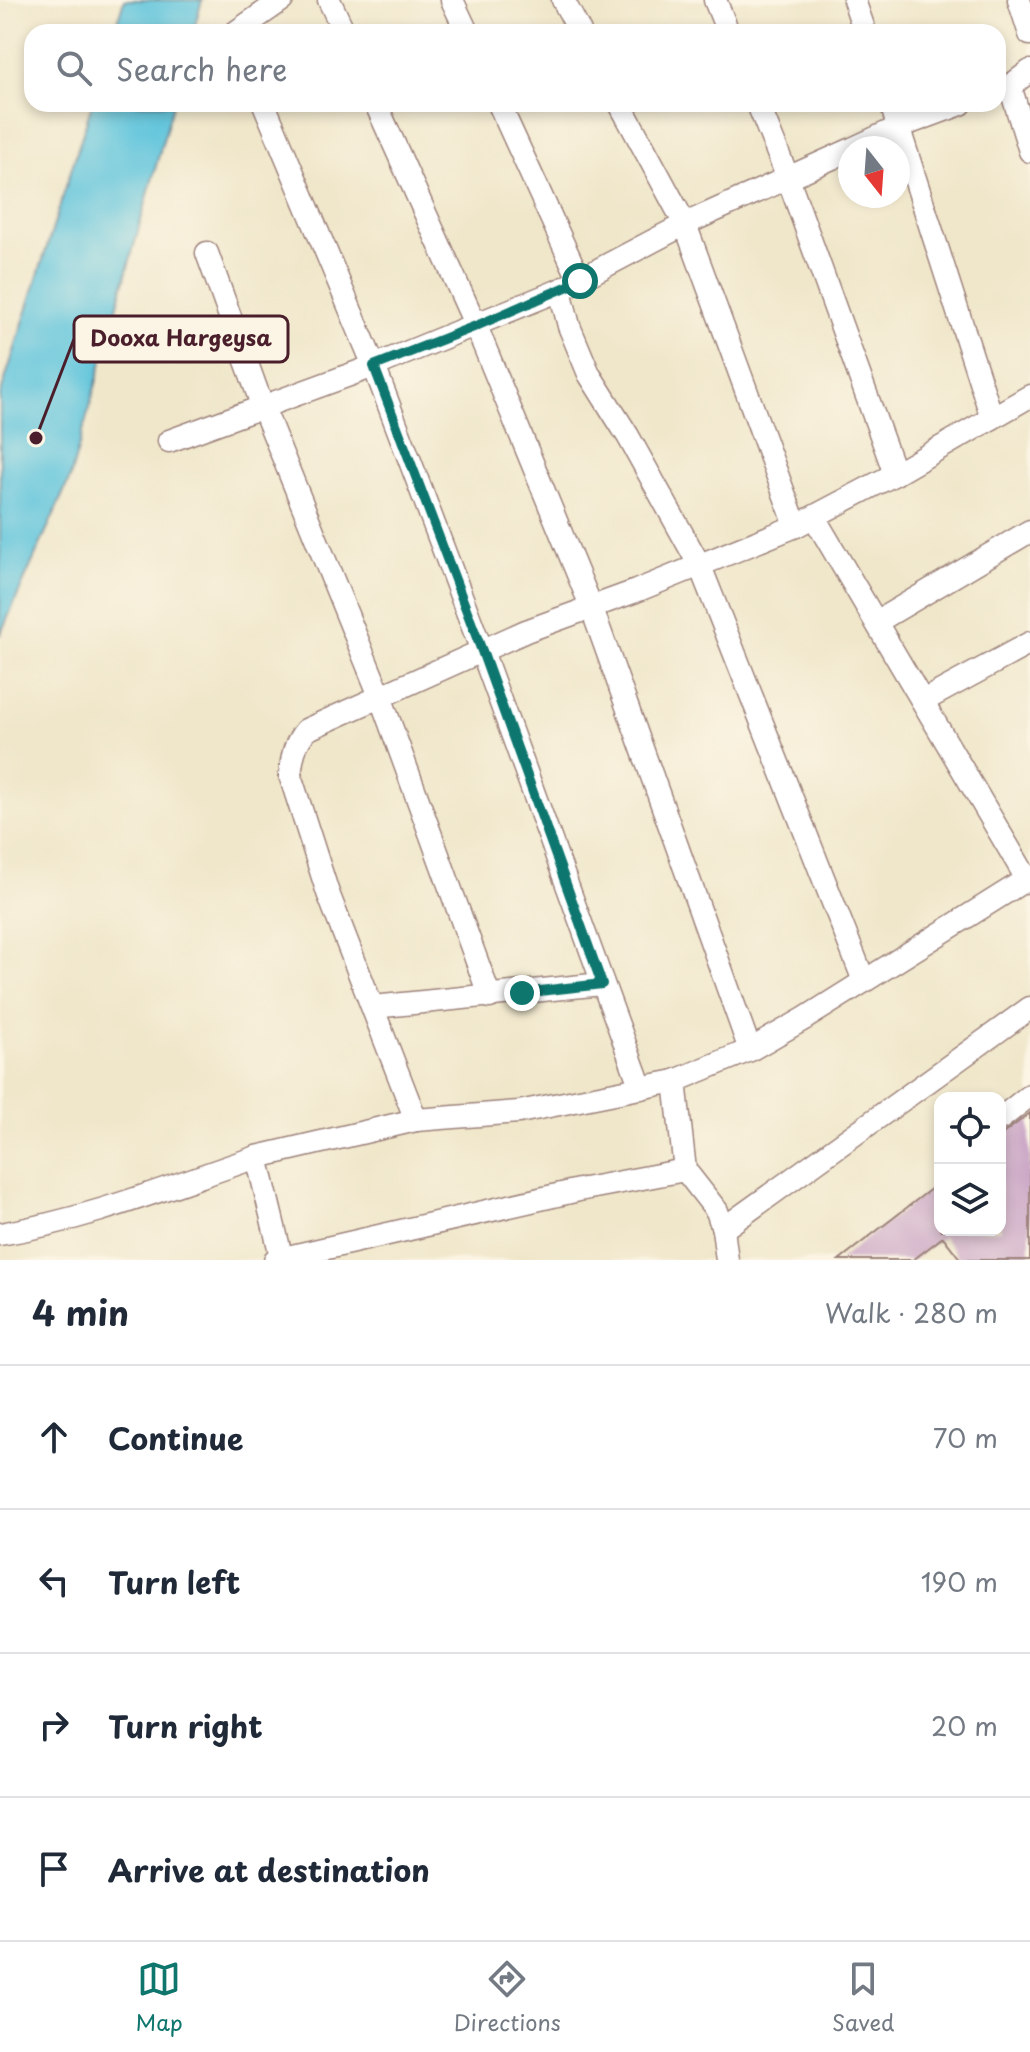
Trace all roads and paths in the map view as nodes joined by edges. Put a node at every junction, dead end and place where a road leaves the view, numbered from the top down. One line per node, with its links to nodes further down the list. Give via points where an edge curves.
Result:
1 (282, 0): 8 (street)
2 (329, 0): 9 (street)
3 (452, 0): 10 (street)
4 (563, 0): 11 (street)
5 (715, 0): 12 (street)
6 (854, 0): 13 (street)
7 (1019, 0): 14 (street)
8 (248, 24)
9 (340, 24)
10 (463, 24)
11 (576, 24)
12 (725, 24)
13 (862, 24)
14 (1030, 34)
15 (1030, 71): 16 (street)
16 (1006, 87)
17 (1006, 93): 27 (street)
18 (267, 112): 34 (street)
19 (380, 112): 33 (street)
20 (502, 112): 32 (street)
21 (624, 112): 30 (street)
22 (761, 112): 29 (street)
23 (894, 112): 25 (street)
24 (939, 112): 25 (street)
25 (899, 127): 26 (street); 37 (street)
26 (880, 136)
27 (1030, 151)
28 (838, 155): 29 (street)
29 (788, 178): 30 (street); 39 (street)
30 (685, 224): 32 (street); 40 (street)
31 (207, 253): 36 (street)
32 (570, 286): 33 (street); 42 (street, via 569,326 589,374)
33 (476, 326): 34 (street); 43 (street)
34 (374, 366): 36 (street); 46 (street)
35 (1030, 396): 37 (street)
36 (262, 405): 38 (street); 47 (street)
37 (992, 418): 39 (street)
38 (169, 441)
39 (895, 474): 40 (street)
40 (805, 522): 42 (street); 44 (street)
41 (1030, 531): 44 (street)
42 (700, 566): 43 (street); 50 (street)
43 (591, 606): 46 (street); 55 (street)
44 (878, 621): 48 (street)
45 (1030, 643): 48 (street)
46 (482, 651): 47 (street); 51 (street)
47 (380, 696): 52 (street); 53 (street, via 306,730 298,740 290,775)
48 (923, 701): 49 (street)
49 (1029, 879): 50 (street)
50 (864, 981): 55 (street)
51 (602, 984): 52 (street); 57 (street)
52 (490, 997): 53 (street)
53 (373, 1007): 60 (street)
54 (1030, 1008): 63 (street)
55 (750, 1050): 56 (street)
56 (675, 1081): 57 (street); 62 (street)
57 (641, 1088): 60 (street, via 519,1112)
58 (1030, 1095): 59 (street)
59 (1006, 1114)
60 (416, 1120): 61 (street)
61 (257, 1157): 64 (street, via 78,1217); 65 (street)
62 (685, 1170): 63 (street, via 717,1211); 65 (street)
63 (723, 1229): 66 (street)
64 (0, 1234)
65 (279, 1259)
66 (727, 1260)

